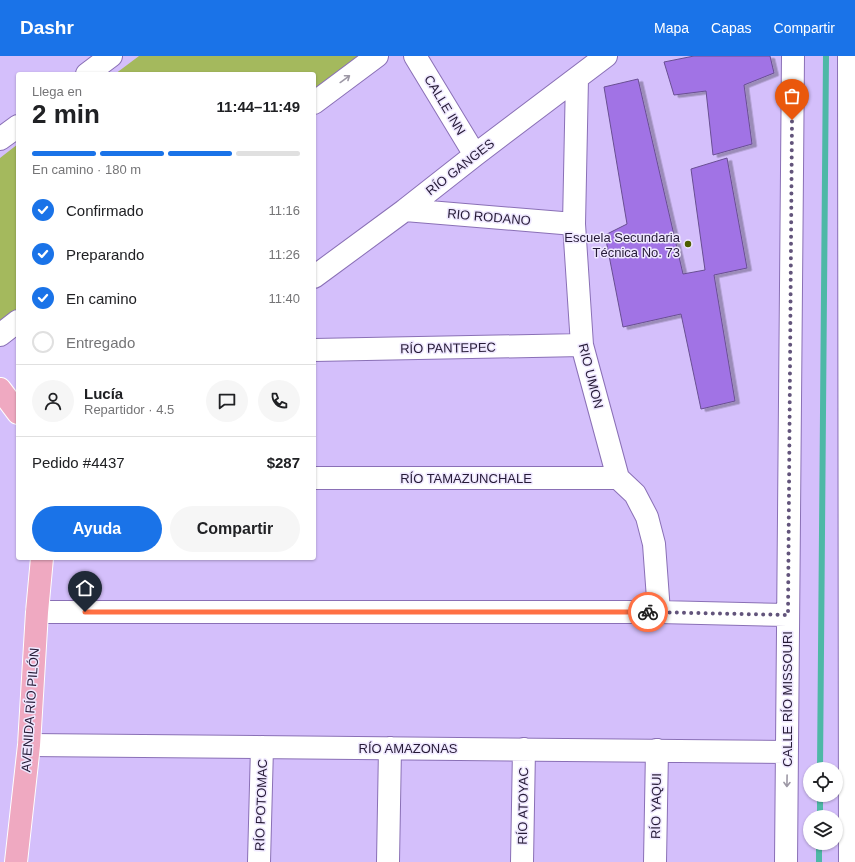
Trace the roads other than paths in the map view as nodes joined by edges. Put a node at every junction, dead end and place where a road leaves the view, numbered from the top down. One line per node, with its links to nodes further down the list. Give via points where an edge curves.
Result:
1 (111, 56): 7 (street)
2 (377, 56): 9 (street, one-way to 2)
3 (415, 56): 12 (street, CALLE INN)
4 (606, 56): 8 (street, RÍO GANGES)
5 (793, 56): 28 (street, CALLE RÍO MISSOURI)
6 (849, 56): 14 (street)
7 (90, 72)
8 (577, 78): 12 (street, RÍO GANGES); 15 (street, RIO UMON)
9 (316, 101)
10 (16, 127): 11 (street)
11 (0, 139)
12 (475, 155): 13 (street, RÍO GANGES)
13 (405, 210): 15 (street, RIO RODANO); 16 (street, RÍO GANGES)
14 (852, 214): 29 (street)
15 (574, 224): 19 (street, RIO UMON)
16 (316, 276)
17 (16, 323): 18 (street)
18 (0, 335)
19 (582, 346): 20 (street, RÍO PANTEPEC); 24 (street, RIO UMON)
20 (316, 350)
21 (0, 389): 22 (main road)
22 (16, 410)
23 (316, 478): 24 (street, RÍO TAMAZUNCHALE)
24 (618, 478): 27 (street, via 635,494 647,517 654,544)
25 (42, 560): 26 (main road, AVENIDA RÍO PILÓN)
26 (37, 612): 27 (street); 30 (main road, AVENIDA RÍO PILÓN)
27 (659, 612): 28 (street)
28 (788, 615): 35 (street, CALLE RÍO MISSOURI)
29 (853, 636): 36 (street)
30 (29, 745): 31 (street, RÍO AMAZONAS); 37 (main road, AVENIDA RÍO PILÓN)
31 (262, 747): 32 (street, RÍO AMAZONAS); 38 (street, RÍO POTOMAC)
32 (390, 748): 33 (street, RÍO AMAZONAS); 39 (street)
33 (524, 749): 34 (street, RÍO AMAZONAS); 40 (street, RÍO ATOYAC)
34 (656, 750): 35 (street, RÍO AMAZONAS); 41 (street, RÍO YAQUI)
35 (788, 752): 42 (street, CALLE RÍO MISSOURI, one-way to 42)
36 (853, 776): 43 (street)
37 (16, 862)
38 (259, 862)
39 (388, 862)
40 (522, 862)
41 (655, 862)
42 (786, 862)
43 (850, 862)

